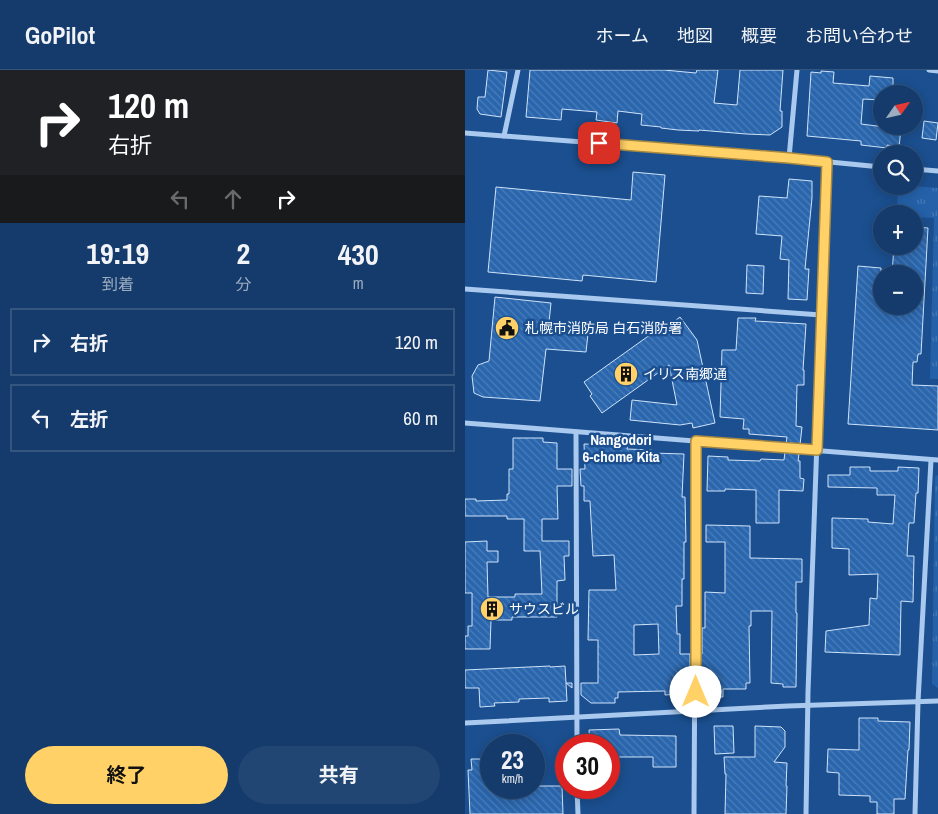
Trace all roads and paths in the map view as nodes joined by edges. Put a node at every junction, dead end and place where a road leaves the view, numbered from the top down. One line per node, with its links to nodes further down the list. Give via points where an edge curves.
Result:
1 (518, 70): 6 (street)
2 (797, 70): 7 (street)
3 (929, 70): 4 (street)
4 (938, 71)
5 (465, 133): 6 (street)
6 (504, 136): 7 (street)
7 (789, 158): 8 (street)
8 (827, 162): 9 (street); 13 (street)
9 (873, 166)
10 (923, 170): 11 (street)
11 (938, 171)
12 (465, 289): 13 (street)
13 (821, 315): 17 (street)
14 (465, 423): 15 (street)
15 (576, 432): 16 (street); 24 (street)
16 (696, 441): 17 (street); 23 (street)
17 (817, 450): 18 (street); 22 (street)
18 (931, 460): 19 (street); 21 (street)
19 (938, 460)
20 (938, 701): 21 (street)
21 (919, 702): 22 (street); 31 (street)
22 (808, 706): 23 (street); 30 (street)
23 (696, 711): 24 (street); 29 (street)
24 (576, 717): 25 (street); 26 (street)
25 (465, 723)
26 (577, 734)
27 (577, 799): 28 (street)
28 (578, 814)
29 (695, 814)
30 (806, 814)
31 (915, 814)

